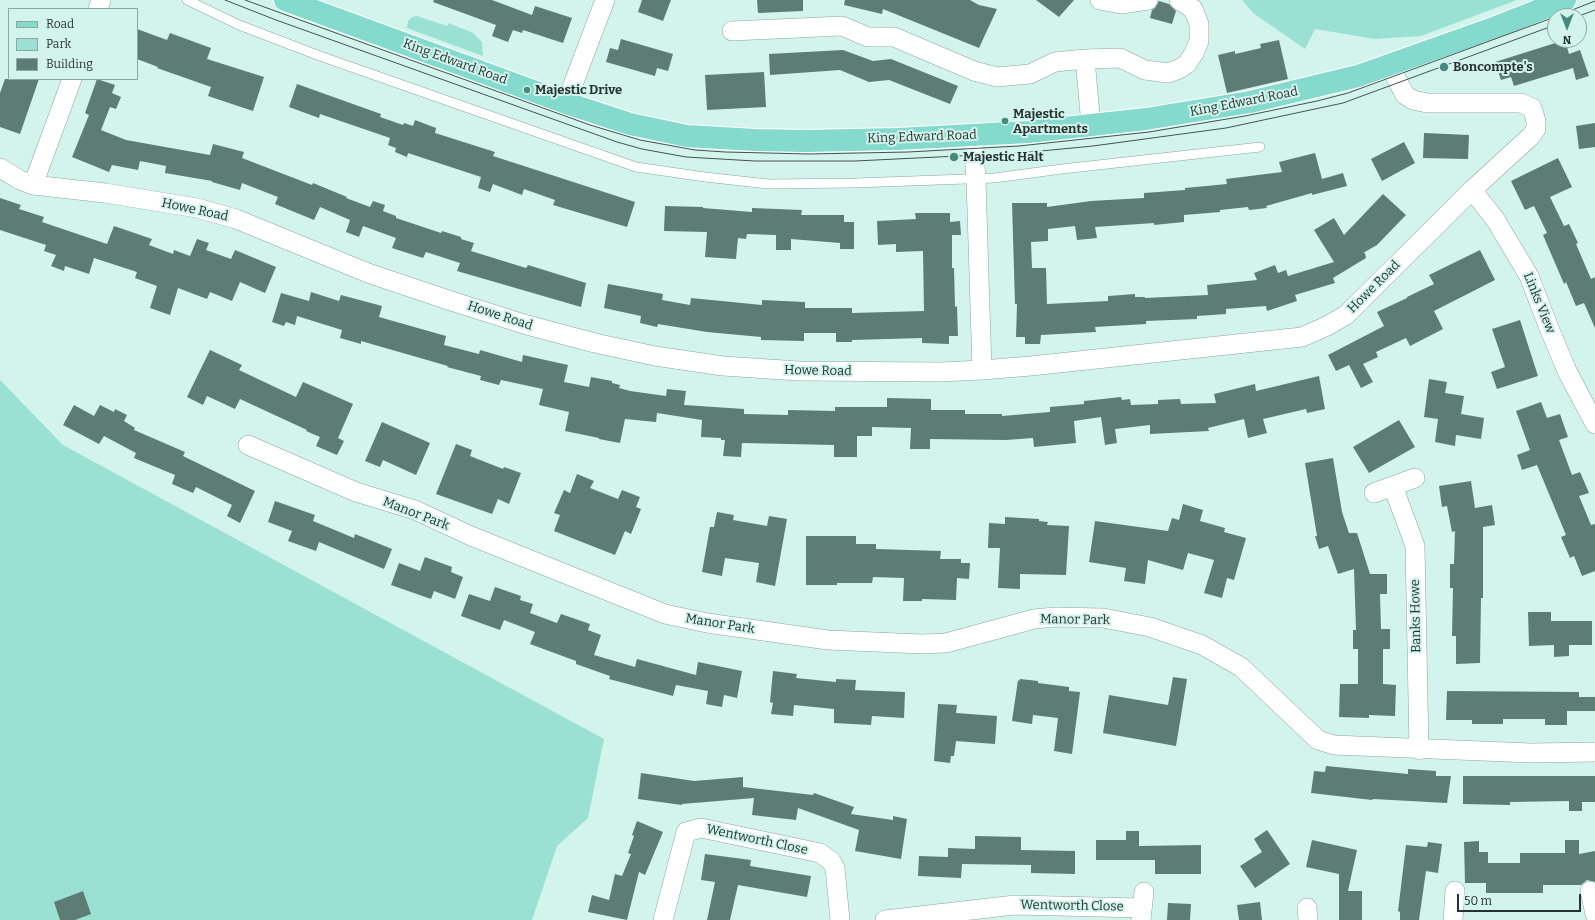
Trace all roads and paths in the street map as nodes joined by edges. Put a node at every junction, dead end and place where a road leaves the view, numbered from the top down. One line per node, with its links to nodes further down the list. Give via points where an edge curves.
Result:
1 (188, 0): 17 (lane, via 239,25 320,56 636,168 768,184)
2 (284, 0): 12 (main road, King Edward Road)
3 (605, 0): 12 (street)
4 (1100, 0): 5 (street, via 1121,4)
5 (1148, 0)
6 (1180, 0): 9 (street, via 1193,9 1199,24 1199,41 1187,64 1179,69 1168,73 1145,70 1120,58)
7 (1564, 0): 10 (main road, King Edward Road)
8 (732, 32): 9 (street, via 842,26 868,37 894,37 974,71 997,77 1030,74 1055,62)
9 (1085, 59): 13 (street)
10 (1389, 66): 13 (main road, King Edward Road, via 1326,85 1250,102); 19 (street, Howe Road, via 1405,95 1418,101 1521,103 1532,108 1536,128 1531,136)
11 (72, 80): 18 (street)
12 (566, 102): 14 (main road, King Edward Road, via 630,124 687,136 813,141)
13 (1091, 126): 14 (main road, King Edward Road)
14 (973, 136): 17 (street)
15 (1260, 147): 17 (lane)
16 (0, 168): 18 (street, Howe Road)
17 (976, 178): 20 (street)
18 (33, 185): 20 (street, Howe Road, via 197,208 236,219 368,273 412,288 527,325 656,356 723,366 799,371)
19 (1472, 190): 20 (street, Howe Road, via 1346,315 1302,337); 21 (street, Links View, via 1495,219 1529,276 1567,371)
20 (982, 370)
21 (1595, 424)
22 (248, 445): 26 (street, Manor Park, via 356,492 415,510 471,536 665,614 707,623 828,640 922,644 946,643 1034,619 1103,618 1150,627 1202,645 1241,667 1318,740 1334,745)
23 (1415, 478): 24 (street)
24 (1393, 486): 25 (street); 26 (street, Banks Howe, via 1415,546)
25 (1374, 493)
26 (1419, 750): 27 (street)
27 (1595, 752)
28 (1455, 891): 35 (street)
29 (1590, 891): 31 (street)
30 (1142, 907): 34 (street, Wentworth Close, via 1015,905)
31 (1595, 914)
32 (663, 920): 33 (street, Wentworth Close, via 686,832 701,828 820,853 831,861 835,868)
33 (840, 920)
34 (885, 920)
35 (1452, 920)

